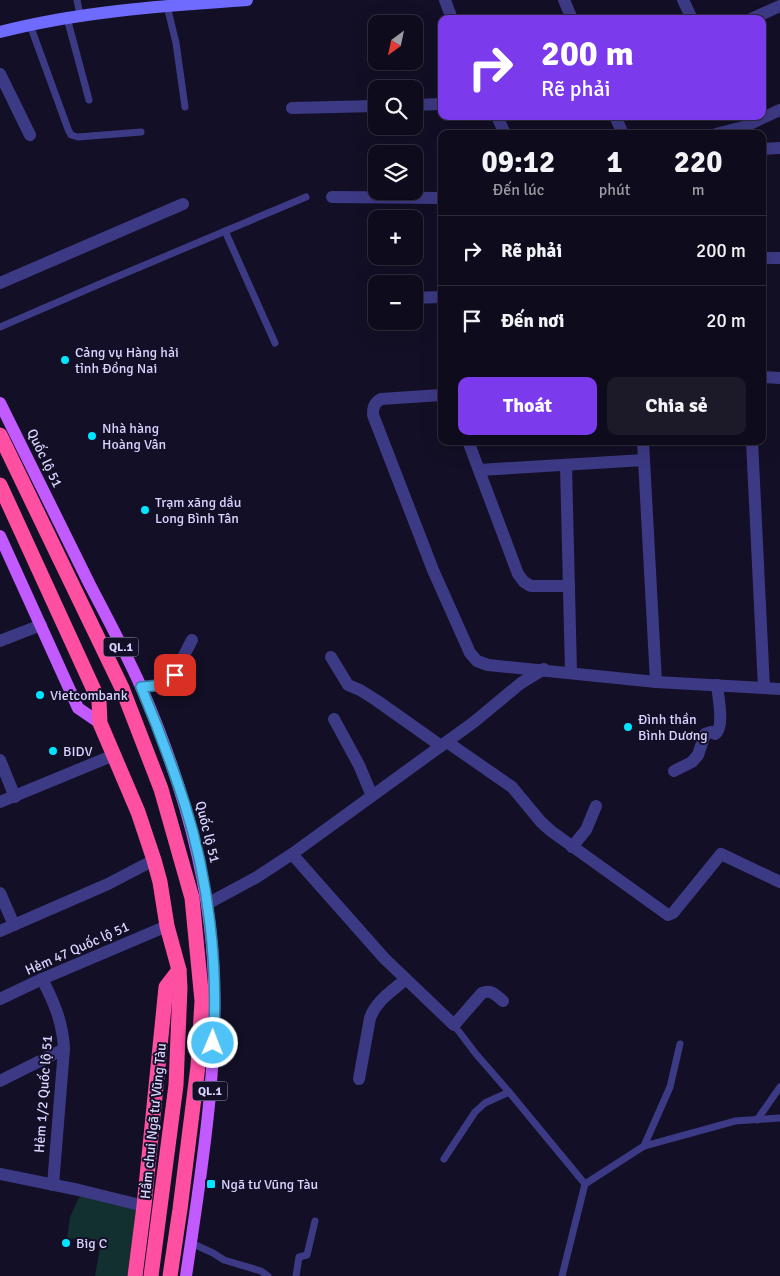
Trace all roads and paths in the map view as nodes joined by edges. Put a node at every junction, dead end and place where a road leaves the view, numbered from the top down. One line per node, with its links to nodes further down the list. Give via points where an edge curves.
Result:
1 (77, 0): 9 (lane)
2 (247, 0): 7 (street)
3 (445, 0): 10 (street)
4 (564, 0): 11 (street)
5 (683, 0): 12 (street)
6 (147, 4): 7 (street); 9 (street)
7 (167, 6): 22 (lane)
8 (780, 6): 13 (street)
9 (80, 15): 14 (street)
10 (451, 15)
11 (570, 15)
12 (690, 15)
13 (760, 15)
14 (67, 18): 15 (street); 18 (lane)
15 (30, 25): 16 (street); 29 (lane, via 71,135)
16 (0, 32)
17 (0, 74): 30 (street)
18 (89, 100)
19 (438, 104): 20 (street)
20 (423, 105)
21 (368, 106): 23 (street)
22 (185, 107)
23 (292, 108)
24 (780, 110): 25 (street)
25 (766, 116)
26 (756, 120): 27 (street)
27 (742, 126): 28 (street)
28 (729, 130)
29 (141, 132)
30 (30, 135)
31 (780, 148): 32 (street)
32 (766, 149)
33 (306, 197): 37 (lane)
34 (332, 197): 35 (street)
35 (438, 198)
36 (183, 204): 40 (street)
37 (225, 231): 43 (lane); 44 (lane)
38 (766, 258): 39 (street)
39 (780, 258)
40 (0, 283)
41 (438, 297): 42 (street)
42 (423, 298)
43 (0, 327)
44 (275, 343)
45 (766, 377): 46 (street)
46 (780, 378)
47 (438, 395): 63 (street, via 381,399 372,408 373,415 433,570 470,653 488,665)
48 (0, 403): 67 (main road, Quốc lộ 51 / QL.1)
49 (0, 435): 85 (highway, Quốc lộ 51 / QL.1, via 122,688 161,789)
50 (470, 445): 55 (street)
51 (643, 445): 53 (street)
52 (752, 445): 68 (street)
53 (644, 460): 54 (street); 65 (street)
54 (566, 464): 55 (street); 58 (street)
55 (479, 470): 58 (street, via 518,574 524,582 531,586)
56 (0, 485): 71 (highway, QL.1, via 99,701)
57 (0, 536): 59 (main road)
58 (569, 586): 64 (street)
59 (41, 625): 61 (street); 71 (main road, via 78,708)
60 (192, 640): 67 (street, via 170,682)
61 (0, 641)
62 (331, 657): 72 (street, via 348,686 360,690)
63 (544, 669): 64 (street); 72 (street, via 521,683)
64 (571, 672): 65 (street)
65 (656, 682): 66 (street)
66 (716, 685): 68 (street); 75 (street, via 719,731 705,734 698,755)
67 (141, 687): 85 (main road, Quốc lộ 51 / QL.1, via 185,806 198,858)
68 (764, 688): 69 (street)
69 (780, 689)
70 (334, 719): 76 (street)
71 (100, 723): 73 (highway, QL.1)
72 (444, 744): 76 (street); 80 (street, via 505,781 541,822)
73 (114, 755): 77 (street); 82 (highway, QL.1)
74 (0, 760): 77 (street)
75 (674, 771)
76 (372, 796): 81 (street)
77 (15, 797): 78 (street)
78 (0, 802)
79 (596, 806): 80 (street, via 586,830)
80 (572, 847): 83 (street, via 668,915 673,913 720,854)
81 (292, 854): 85 (street, via 257,877); 91 (street)
82 (154, 860): 86 (street); 87 (highway, QL.1)
83 (780, 882)
84 (0, 893): 86 (street)
85 (200, 906): 110 (main road, Quốc lộ 51 / QL.1, via 212,945 214,1032); 113 (highway, Quốc lộ 51 / QL.1, via 202,1001 198,1066)
86 (14, 925): 88 (street)
87 (167, 926): 89 (highway, QL.1); 90 (street, Hẻm 47 Quốc lộ 51)
88 (0, 931)
89 (179, 970): 108 (highway, via 166,987); 112 (highway, Hầm chui Ngã tư Vũng Tàu / QL.1, via 178,1066)
90 (42, 979): 92 (street, Hẻm 47 Quốc lộ 51); 96 (street, Hẻm 1/2 Quốc lộ 51, via 59,1018)
91 (406, 980): 94 (street); 97 (street, via 373,1010)
92 (0, 999)
93 (503, 1001): 94 (street, via 492,992 482,993)
94 (454, 1025): 100 (lane)
95 (680, 1044): 103 (lane, via 670,1087)
96 (64, 1049): 98 (street); 107 (street, Hẻm 1/2 Quốc lộ 51)
97 (359, 1079)
98 (0, 1081)
99 (780, 1087): 102 (lane)
100 (509, 1092): 104 (lane, via 485,1103 476,1112); 106 (lane)
101 (780, 1118): 102 (lane)
102 (757, 1120): 103 (lane, via 735,1121)
103 (644, 1146): 106 (lane)
104 (444, 1159)
105 (0, 1174): 107 (street)
106 (584, 1184): 117 (lane)
107 (53, 1185): 108 (street)
108 (144, 1206): 111 (highway)
109 (315, 1220): 116 (lane, via 307,1255 299,1257)
110 (191, 1243): 114 (main road, Quốc lộ 51 / QL.1); 115 (lane, via 224,1260)
111 (134, 1276)
112 (151, 1276)
113 (170, 1276)
114 (186, 1276)
115 (268, 1276)
116 (296, 1276)
117 (562, 1276)

